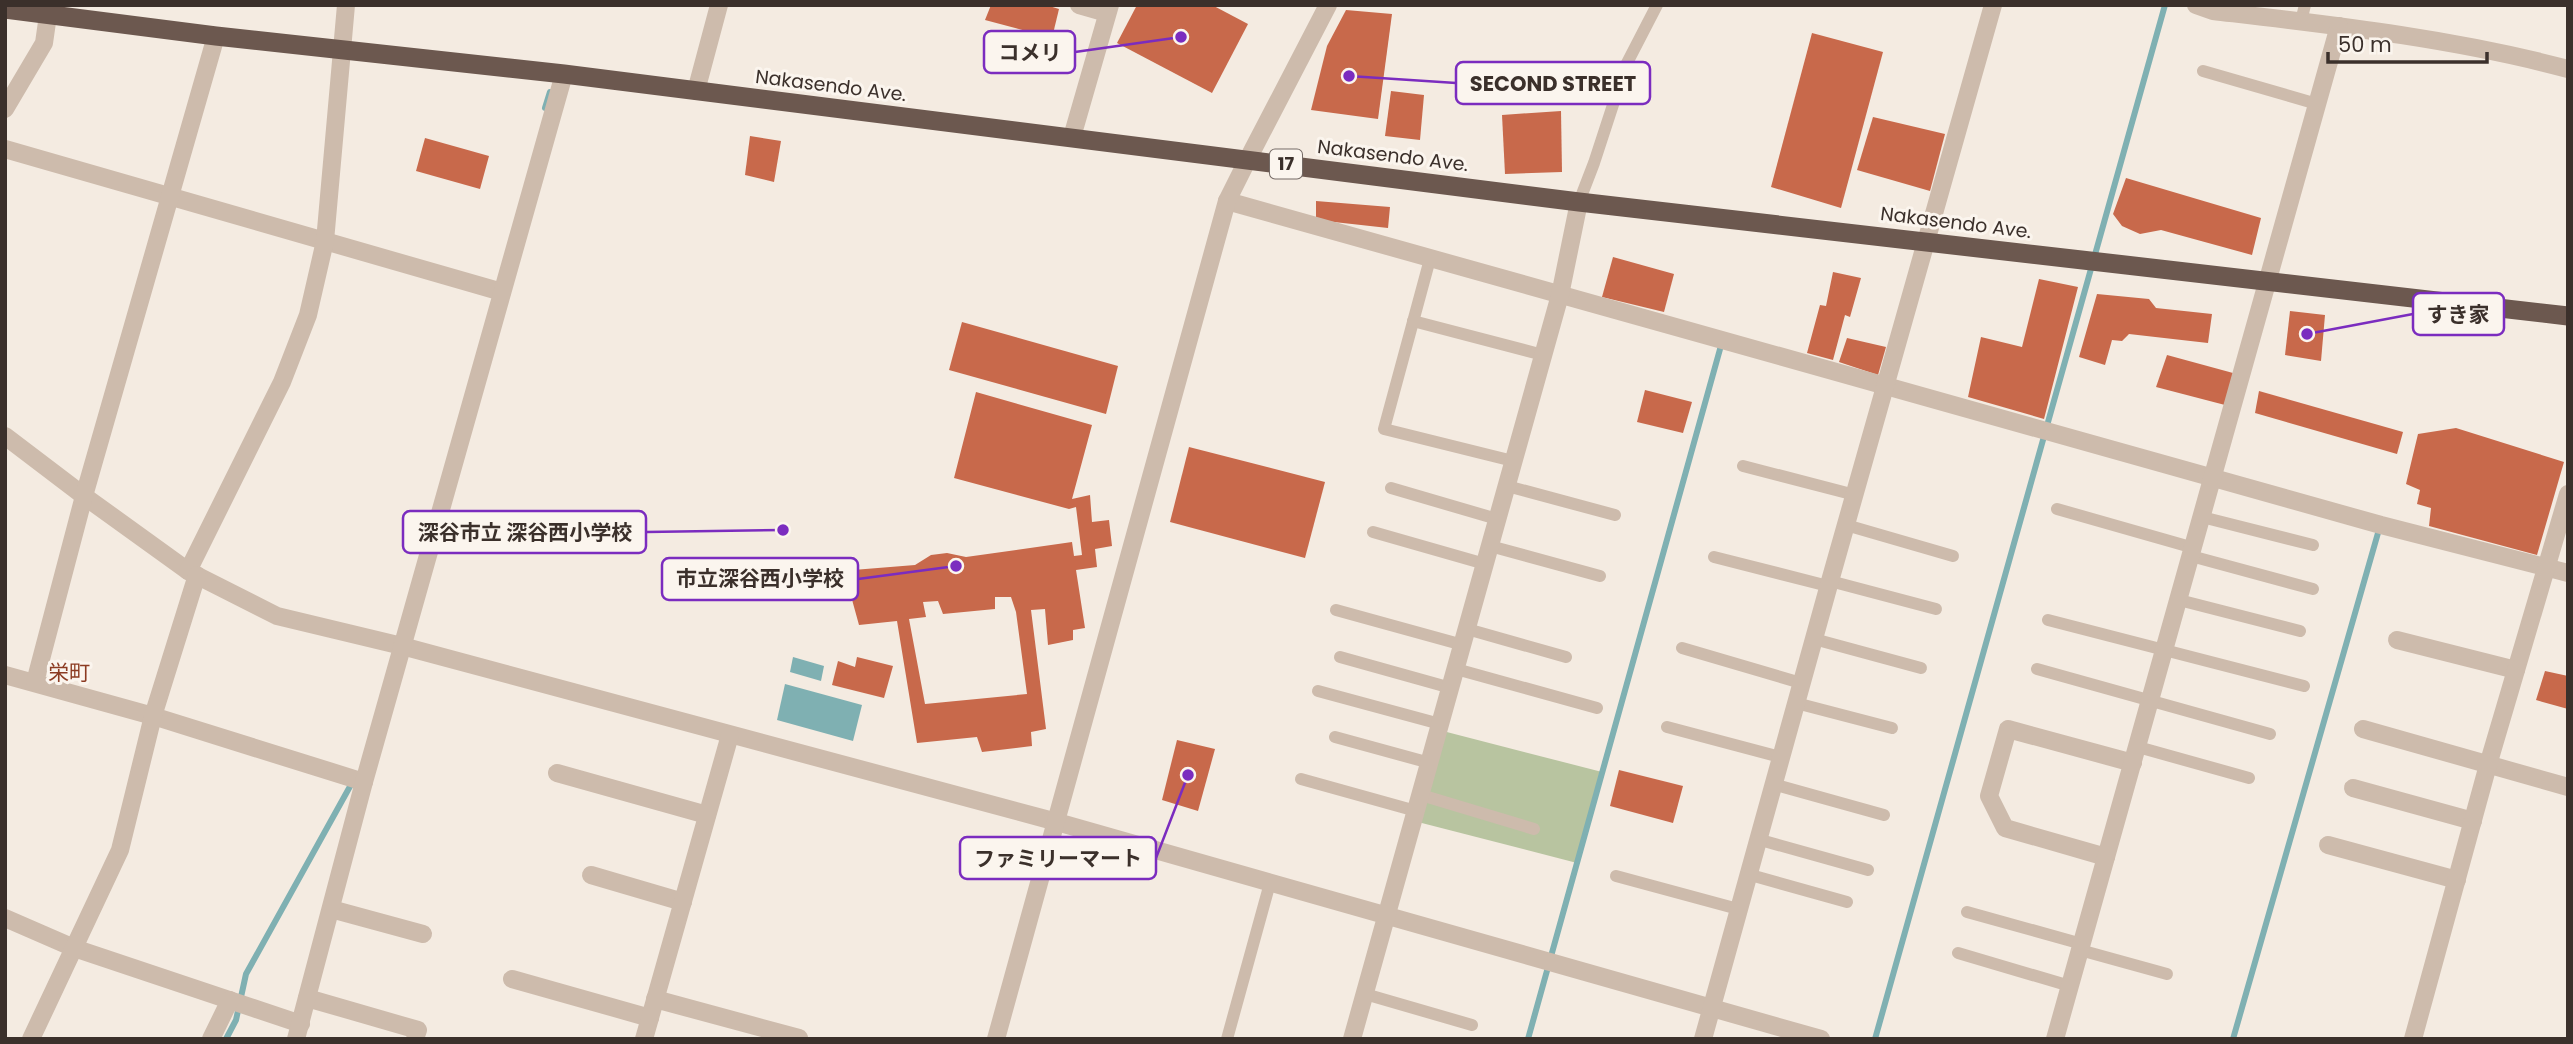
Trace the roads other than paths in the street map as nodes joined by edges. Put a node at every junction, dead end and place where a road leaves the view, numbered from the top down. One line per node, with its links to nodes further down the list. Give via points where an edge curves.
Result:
1 (346, 5): 14 (street)
2 (719, 5): 18 (street)
3 (1079, 5): 9 (street)
4 (1328, 5): 23 (street)
5 (1657, 5): 26 (lane, via 1626,65)
6 (1993, 5): 28 (street)
7 (2196, 5): 10 (street, via 2213,11)
8 (5, 9): 11 (highway, Nakasendo Ave. / 17)
9 (1109, 9): 21 (street)
10 (2303, 13): 12 (street)
11 (47, 15): 13 (highway, Nakasendo Ave. / 17); 20 (street, via 44,43)
12 (2339, 26): 15 (street, via 2516,55); 19 (street)
13 (216, 36): 14 (highway, Nakasendo Ave. / 17); 24 (street)
14 (342, 50): 17 (highway, Nakasendo Ave. / 17); 27 (street)
15 (2568, 69)
16 (2203, 71): 19 (lane)
17 (564, 74): 18 (highway, Nakasendo Ave. / 17); 31 (street)
18 (696, 91): 21 (highway, Nakasendo Ave. / 17)
19 (2316, 104): 30 (street)
20 (5, 109)
21 (1072, 137): 23 (highway, Nakasendo Ave. / 17)
22 (5, 149): 24 (street)
23 (1248, 159): 25 (street); 26 (highway, Nakasendo Ave. / 17)
24 (171, 196): 27 (street); 45 (street)
25 (1227, 201): 29 (street); 113 (street)
26 (1578, 202): 28 (highway, Nakasendo Ave. / 17); 32 (street)
27 (325, 240): 31 (street); 59 (street, via 308,315 282,382)
28 (1928, 241): 30 (highway, Nakasendo Ave. / 17); 36 (street)
29 (1430, 259): 32 (street); 34 (lane)
30 (2267, 280): 33 (highway, Nakasendo Ave. / 17); 40 (street)
31 (502, 292): 72 (street)
32 (1560, 295): 35 (street); 36 (street)
33 (2568, 316)
34 (1413, 321): 35 (lane); 38 (lane, via 1384,429)
35 (1543, 355): 38 (street)
36 (1885, 386): 40 (street); 44 (street)
37 (5, 436): 45 (street)
38 (1513, 461): 41 (street)
39 (1743, 466): 44 (lane)
40 (2213, 477): 48 (street); 58 (street)
41 (1507, 486): 47 (lane); 49 (street)
42 (1391, 488): 49 (lane)
43 (2568, 494): 58 (street)
44 (1855, 495): 50 (street)
45 (84, 496): 59 (street); 82 (street)
46 (2057, 509): 54 (lane)
47 (1615, 515)
48 (2202, 517): 52 (lane); 54 (street)
49 (1497, 519): 53 (street)
50 (1846, 525): 55 (lane); 62 (street)
51 (1374, 532): 57 (lane)
52 (2313, 545)
53 (1490, 546): 57 (street); 61 (lane)
54 (2192, 552): 63 (lane); 64 (street)
55 (1953, 556)
56 (1714, 557): 62 (lane)
57 (1485, 564): 69 (street)
58 (2546, 567): 60 (street); 80 (street)
59 (192, 573): 72 (street, via 276,616); 90 (street)
60 (2568, 573)
61 (1600, 576)
62 (1829, 583): 65 (lane); 70 (street)
63 (2313, 589)
64 (2179, 600): 68 (lane); 74 (street)
65 (1936, 609)
66 (1336, 610): 69 (lane)
67 (2048, 620): 74 (lane)
68 (2300, 631)
69 (1465, 637): 76 (lane); 78 (street)
70 (1814, 639): 77 (lane); 83 (street)
71 (2398, 640): 80 (street)
72 (402, 646): 96 (street); 105 (street)
73 (1682, 648): 83 (lane)
74 (2165, 650): 84 (lane); 87 (street)
75 (1339, 657): 85 (lane)
76 (1566, 657)
77 (1921, 668)
78 (1456, 669): 85 (street); 89 (lane)
79 (2037, 670): 87 (lane)
80 (2516, 670): 101 (street)
81 (5, 675): 82 (street)
82 (35, 682): 90 (street)
83 (1801, 683): 88 (street)
84 (2304, 686)
85 (1451, 688): 91 (street)
86 (1318, 691): 91 (lane)
87 (2151, 700): 95 (lane); 98 (street)
88 (1796, 703): 93 (lane); 99 (street)
89 (1597, 708)
90 (153, 716): 105 (street); 133 (street, via 120,849)
91 (1440, 724): 100 (street)
92 (1667, 727): 99 (lane)
93 (1892, 729)
94 (2363, 729): 101 (street)
95 (2270, 734)
96 (730, 735): 110 (street); 113 (street)
97 (1335, 737): 100 (lane)
98 (2135, 755): 103 (lane); 117 (street); 117 (street, via 2008,729 1989,796 2005,828)
99 (1780, 757): 106 (street)
100 (1430, 763): 109 (street)
101 (2488, 765): 107 (street); 112 (street)
102 (557, 773): 110 (street)
103 (2249, 778)
104 (1301, 779): 109 (lane)
105 (363, 782): 126 (street)
106 (1773, 784): 111 (lane); 115 (street)
107 (2568, 787)
108 (2353, 788): 112 (street)
109 (1419, 803): 114 (lane); 129 (street)
110 (707, 815): 124 (street)
111 (1884, 815)
112 (2473, 821): 122 (street)
113 (1057, 822): 123 (street); 151 (street)
114 (1534, 829)
115 (1757, 839): 118 (lane); 119 (street)
116 (2328, 845): 122 (street)
117 (2106, 857): 132 (street)
118 (1868, 870)
119 (1748, 874): 125 (lane); 127 (street)
120 (591, 875): 124 (street)
121 (1616, 876): 127 (lane)
122 (2457, 880): 157 (street)
123 (1270, 883): 129 (street); 152 (lane)
124 (683, 902): 140 (street)
125 (1847, 902)
126 (331, 909): 131 (street); 139 (street)
127 (1738, 909): 142 (street)
128 (1967, 912): 132 (lane)
129 (1387, 916): 138 (street); 142 (street)
130 (5, 918): 133 (street)
131 (423, 934)
132 (2081, 947): 135 (lane); 137 (street)
133 (74, 948): 141 (street); 147 (street)
134 (1958, 953): 137 (lane)
135 (2166, 974)
136 (512, 979): 143 (street)
137 (2070, 986): 156 (street)
138 (1365, 993): 144 (lane); 153 (street)
139 (307, 998): 145 (street); 149 (street, via 418,1030)
140 (655, 999): 143 (street); 146 (street)
141 (230, 1000): 145 (street); 148 (street)
142 (1711, 1007): 154 (street); 155 (street)
143 (650, 1018): 150 (street)
144 (1472, 1025)
145 (298, 1031)
146 (799, 1038)
147 (31, 1039)
148 (211, 1039)
149 (415, 1039)
150 (644, 1039)
151 (996, 1039)
152 (1227, 1039)
153 (1352, 1039)
154 (1703, 1039)
155 (1821, 1039)
156 (2055, 1039)
157 (2413, 1039)

